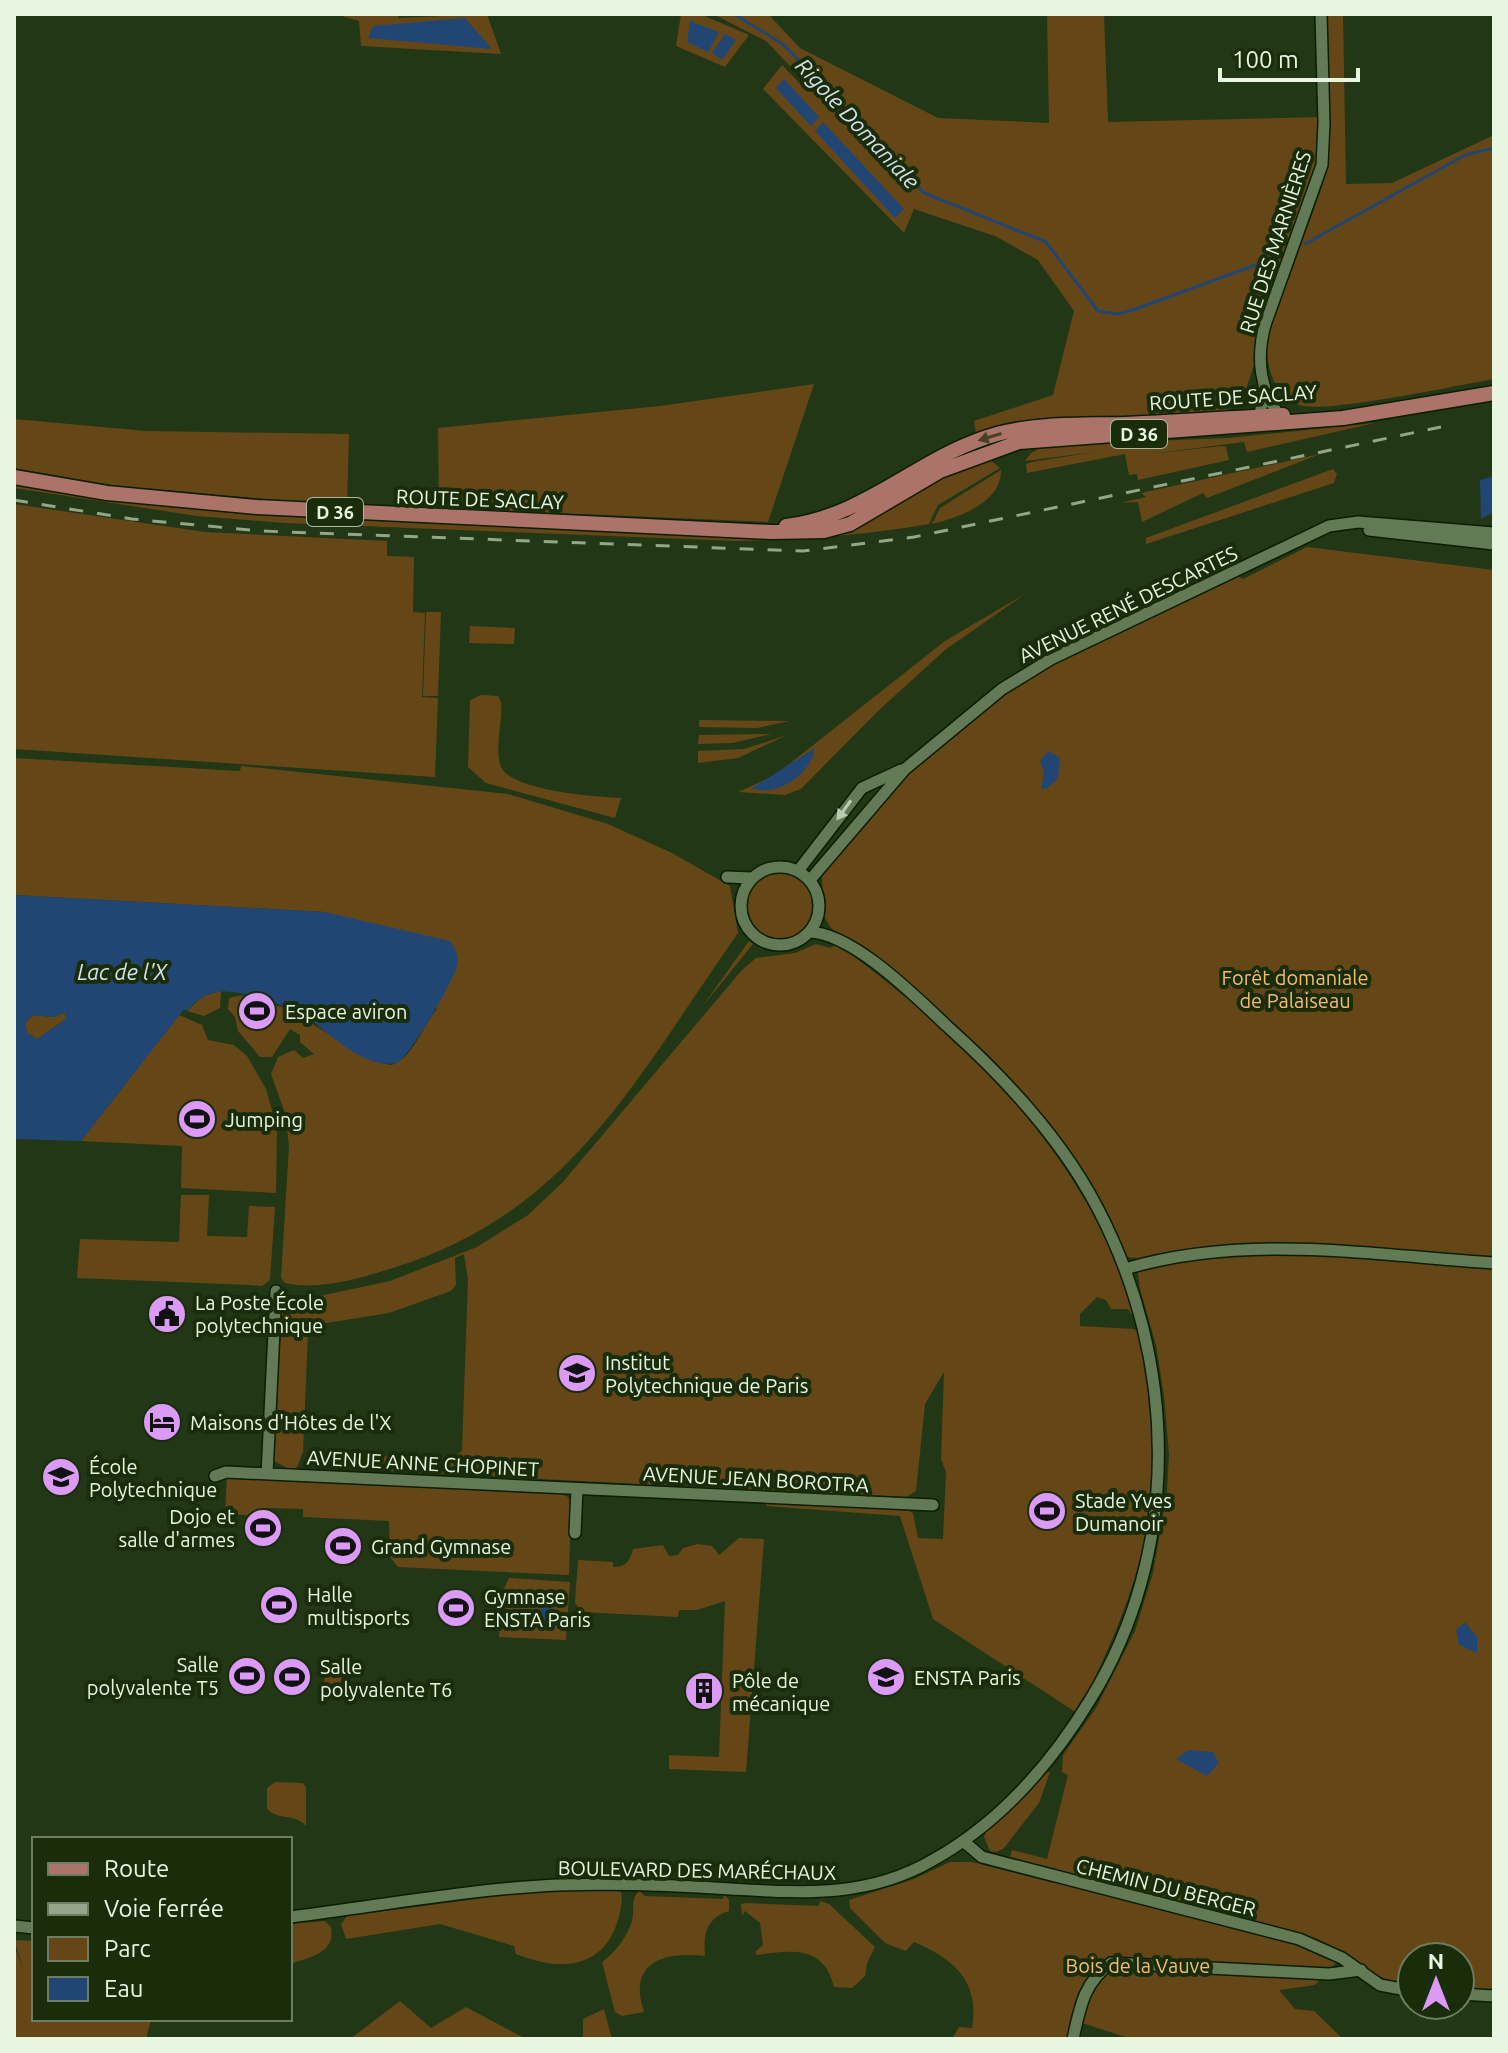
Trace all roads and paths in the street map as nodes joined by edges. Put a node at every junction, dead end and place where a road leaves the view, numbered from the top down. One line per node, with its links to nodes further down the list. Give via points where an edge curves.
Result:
1 (1321, 14): 2 (street, RUE DES MARNIÈRES, via 1322,165 1262,336)
2 (1264, 385): 4 (street, RUE DES MARNIÈRES); 5 (street, RUE DES MARNIÈRES)
3 (1492, 394): 4 (main road, ROUTE DE SACLAY / D 36)
4 (1282, 419): 5 (main road, ROUTE DE SACLAY / D 36)
5 (1259, 421): 6 (main road, ROUTE DE SACLAY / D 36, via 1049,426 998,434 934,458 857,506 800,524 754,530 315,511 127,496)
6 (14, 477)
7 (1341, 524): 8 (street); 9 (street); 10 (street, AVENUE RENÉ DESCARTES, via 1319,529 1031,670 948,730)
8 (1494, 533)
9 (1494, 544)
10 (905, 769): 11 (street, AVENUE RENÉ DESCARTES, one-way to 11, via 862,788); 13 (street, AVENUE RENÉ DESCARTES)
11 (798, 871): 12 (street, via 774,867); 13 (street)
12 (752, 878): 14 (street); 14 (street, via 727,877)
13 (810, 880): 15 (street)
14 (741, 897): 16 (street, via 744,923 764,941 793,943)
15 (819, 908): 16 (street); 17 (street, BOULEVARD DES MARÉCHAUX)
16 (809, 932): 17 (street)
17 (833, 934): 19 (street, BOULEVARD DES MARÉCHAUX, via 916,997 1021,1100 1076,1172)
18 (1494, 1263): 19 (street, via 1263,1246)
19 (1125, 1269): 26 (street, BOULEVARD DES MARÉCHAUX, via 1148,1346 1160,1430 1155,1516 1138,1594 1110,1667 1075,1726 1024,1788)
20 (276, 1291): 21 (street)
21 (267, 1474): 22 (street); 23 (street, AVENUE ANNE CHOPINET)
22 (215, 1476)
23 (577, 1489): 24 (street, AVENUE JEAN BOROTRA); 25 (street)
24 (933, 1505)
25 (575, 1533)
26 (963, 1841): 27 (street, BOULEVARD DES MARÉCHAUX, via 898,1877 830,1894 559,1885 430,1896); 28 (street, CHEMIN DU BERGER, via 982,1857 1299,1939)
27 (292, 1917)
28 (1361, 1970): 29 (street, CHEMIN DU BERGER); 30 (street, via 1329,1974 1111,1963 1083,1993)
29 (1396, 1990)
30 (1073, 2039)

